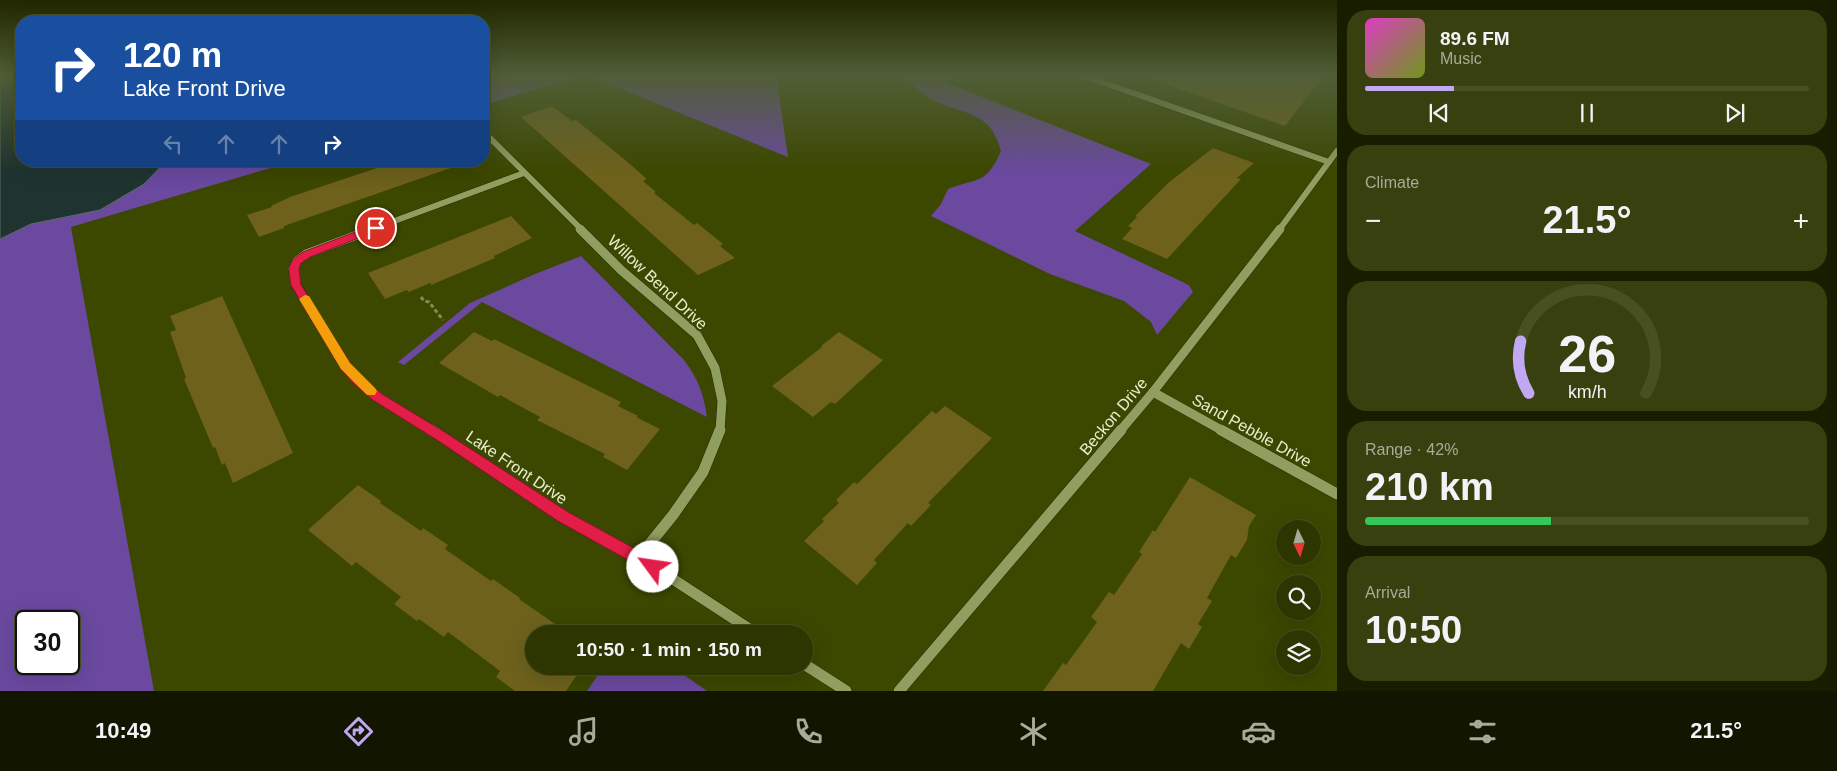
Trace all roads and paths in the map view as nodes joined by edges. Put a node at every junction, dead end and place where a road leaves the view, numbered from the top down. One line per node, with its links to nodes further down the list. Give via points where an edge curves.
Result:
1 (1174, 107): 4 (street)
2 (490, 138): 5 (street, Willow Bend Drive)
3 (1337, 150): 4 (street, Beckon Drive)
4 (1329, 162): 8 (street, Beckon Drive)
5 (524, 173): 10 (street, Willow Bend Drive, via 621,270 697,335 714,368 722,401 720,433 703,472); 10 (street, Lake Front Drive, via 306,254 293,269 296,285 346,366 378,397 563,517)
6 (421, 297): 7 (path)
7 (443, 320)
8 (1153, 392): 9 (street, Sand Pebble Drive); 14 (street, Beckon Drive)
9 (1337, 494)
10 (639, 557): 11 (street, Lake Front Drive)
11 (743, 625)
12 (813, 670): 13 (street)
13 (846, 691)
14 (900, 691)

